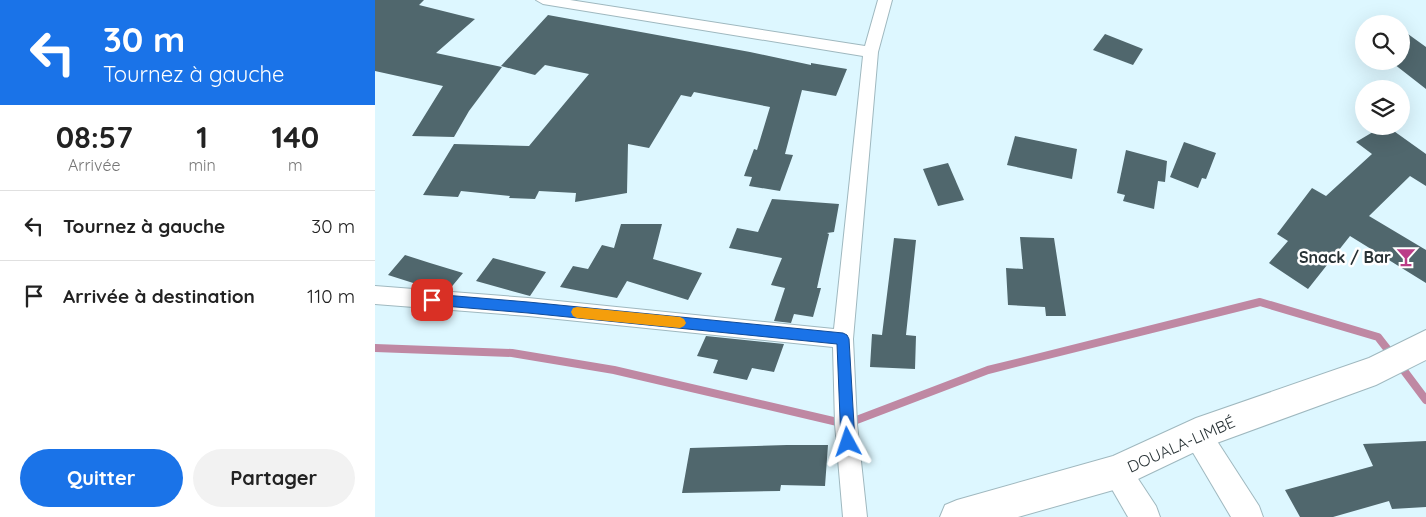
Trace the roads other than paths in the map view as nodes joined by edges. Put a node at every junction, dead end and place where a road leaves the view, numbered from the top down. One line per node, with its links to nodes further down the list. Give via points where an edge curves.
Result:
1 (543, 0): 3 (street)
2 (885, 0): 3 (street)
3 (871, 52): 5 (street)
4 (375, 295): 5 (street)
5 (843, 339): 9 (street, via 846,424)
6 (1426, 344): 7 (highway, DOUALA-LIMBÉ, via 1376,370)
7 (1196, 434): 8 (highway, DOUALA-LIMBÉ); 12 (street)
8 (1117, 472): 10 (highway, DOUALA-LIMBÉ); 11 (street)
9 (855, 517)
10 (957, 517)
11 (1145, 517)
12 (1248, 517)

